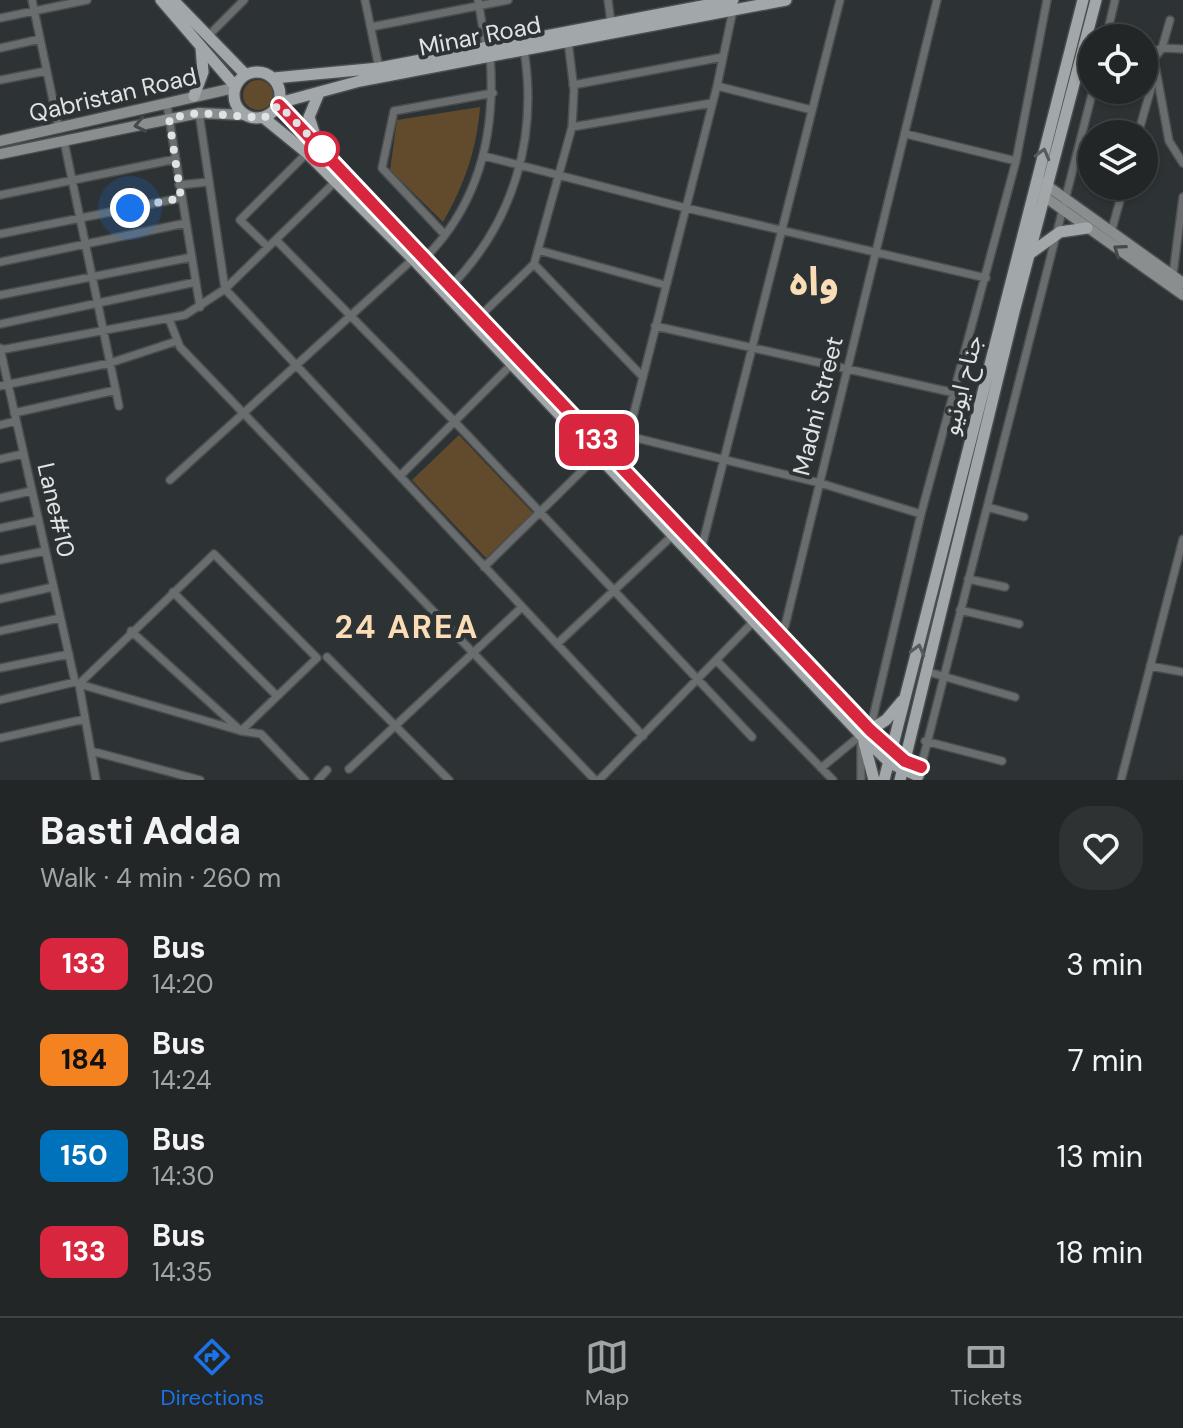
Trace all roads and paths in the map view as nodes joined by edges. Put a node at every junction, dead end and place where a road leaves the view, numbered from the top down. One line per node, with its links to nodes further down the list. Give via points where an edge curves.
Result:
1 (32, 0): 18 (street)
2 (87, 0): 18 (street)
3 (161, 0): 27 (main road)
4 (173, 0): 27 (main road)
5 (244, 0): 27 (street)
6 (365, 0): 23 (street)
7 (508, 0): 15 (street)
8 (608, 0): 21 (street)
9 (786, 0): 17 (main road, Minar Road)
10 (840, 0): 53 (street)
11 (937, 0): 60 (street, Madni Street)
12 (1047, 0): 68 (street)
13 (1096, 0): 76 (main road, جناح ایونیو)
14 (1115, 0): 22 (street)
15 (478, 3): 23 (street); 33 (street)
16 (1080, 3): 76 (main road, جناح ایونیو, one-way to 16)
17 (733, 5): 21 (main road, Minar Road); 24 (main road, Minar Road); 35 (street)
18 (35, 11): 19 (street); 25 (street)
19 (0, 18)
20 (1170, 20): 29 (street)
21 (611, 22): 24 (main road, Minar Road)
22 (1110, 24)
23 (371, 27): 36 (street)
24 (581, 34): 26 (main road, Minar Road); 33 (main road, Minar Road)
25 (40, 39): 28 (street); 37 (street)
26 (568, 41): 32 (main road, Minar Road); 43 (street)
27 (204, 42): 38 (main road); 45 (main road); 48 (main road, via 203,72)
28 (0, 48)
29 (1162, 48): 30 (street); 31 (street); 34 (street)
30 (1158, 49)
31 (1183, 49)
32 (524, 50): 33 (main road, Minar Road); 70 (street, via 530,120)
33 (488, 51): 36 (main road, Minar Road); 41 (main road, Minar Road); 47 (street)
34 (1158, 54)
35 (723, 57): 43 (street); 44 (street)
36 (379, 68): 41 (main road, Minar Road)
37 (46, 71): 42 (street); 59 (street)
38 (245, 74): 40 (main road, via 263,72); 45 (main road)
39 (1158, 75): 69 (street, via 1169,141)
40 (274, 78): 41 (main road, Minar Road); 50 (main road, via 280,88)
41 (348, 79): 46 (main road, Minar Road)
42 (0, 80)
43 (573, 85): 58 (street)
44 (717, 86): 49 (street); 53 (street)
45 (235, 87): 48 (street, Qabristan Road); 55 (main road, via 234,99)
46 (320, 92): 50 (main road, Minar Road); 63 (main road, via 309,117)
47 (493, 93): 66 (street); 91 (street, via 394,111 382,168)
48 (194, 96): 52 (street, Qabristan Road)
49 (712, 103): 58 (street); 82 (street)
50 (279, 104): 57 (main road); 63 (main road)
51 (1090, 104): 80 (street)
52 (167, 105): 56 (street); 59 (street, Qabristan Road)
53 (812, 110): 88 (street)
54 (199, 113): 55 (street, Qabristan Road); 56 (street, Qabristan Road); 74 (street)
55 (245, 115): 57 (main road)
56 (169, 118): 62 (street, Qabristan Road, one-way to 62); 67 (street)
57 (264, 118): 64 (main road)
58 (572, 127): 71 (street)
59 (59, 129): 61 (street, Qabristan Road)
60 (906, 134): 68 (street); 96 (street, Madni Street)
61 (0, 141)
62 (64, 141): 65 (street, Qabristan Road); 72 (street)
63 (322, 149): 99 (main road)
64 (307, 153): 73 (main road); 94 (street, via 240,220)
65 (0, 154)
66 (484, 156): 70 (street); 91 (street, via 460,215)
67 (176, 159): 72 (street); 75 (street)
68 (1016, 161): 105 (street)
69 (1183, 163)
70 (521, 166): 71 (street); 107 (street, via 495,230)
71 (560, 175): 82 (street); 95 (street)
72 (71, 181): 77 (street); 84 (street)
73 (336, 181): 92 (street); 100 (main road)
74 (208, 182): 75 (street); 110 (street)
75 (179, 185): 79 (street)
76 (1040, 187): 80 (street); 83 (street); 97 (main road, جناح ایونیو); 187 (main road, جناح ایونیو, one-way to 76)
77 (0, 195)
78 (1183, 197): 103 (street)
79 (181, 198): 84 (street); 85 (street)
80 (1066, 199): 83 (street); 87 (street)
81 (1120, 200): 87 (street)
82 (686, 208): 88 (street); 108 (street)
83 (1065, 211): 86 (street); 89 (street)
84 (79, 218): 90 (street); 93 (street)
85 (186, 223): 93 (street); 98 (street)
86 (1087, 228): 89 (main road); 109 (street, one-way to 86)
87 (1112, 229): 103 (street)
88 (780, 231): 96 (street); 122 (street)
89 (1060, 232): 97 (main road); 147 (street)
90 (0, 234)
91 (445, 235): 99 (street)
92 (277, 241): 94 (street); 115 (street)
93 (84, 245): 101 (street); 104 (street)
94 (268, 247): 110 (street)
95 (538, 250): 102 (street); 108 (street)
96 (876, 254): 105 (street); 126 (street, Madni Street)
97 (1028, 255): 180 (main road, جناح ایونیو)
98 (192, 257): 104 (street); 106 (street)
99 (426, 257): 107 (main road)
100 (413, 259): 115 (street); 123 (main road)
101 (0, 262)
102 (534, 264): 114 (street); 127 (street)
103 (1173, 274): 109 (street)
104 (91, 278): 111 (street); 112 (street)
105 (986, 278): 130 (street)
106 (196, 282): 112 (street); 113 (street)
107 (452, 285): 114 (main road)
108 (665, 285): 118 (street)
109 (1181, 288)
110 (225, 289): 113 (street); 125 (street)
111 (0, 295)
112 (95, 303): 117 (street); 119 (street)
113 (200, 307): 116 (street)
114 (481, 315): 123 (main road)
115 (351, 316): 125 (street); 134 (street)
116 (169, 319): 119 (street); 120 (street)
117 (0, 324)
118 (655, 326): 122 (street); 127 (street)
119 (101, 329): 121 (street); 124 (street)
120 (177, 341): 124 (street); 132 (street)
121 (0, 348): 128 (street, Lane#10)
122 (751, 348): 126 (street); 140 (street)
123 (511, 357): 134 (street); 138 (main road); 141 (main road)
124 (110, 363): 128 (street); 129 (street)
125 (296, 365): 132 (street); 142 (street)
126 (848, 369): 130 (street); 144 (street, Madni Street)
127 (642, 376): 136 (street)
128 (4, 385): 133 (street, Lane#10)
129 (116, 390): 131 (street); 133 (street)
130 (955, 393): 149 (street)
131 (119, 406)
132 (245, 412): 143 (street); 175 (street)
133 (15, 417): 135 (street); 137 (street, Lane#10)
134 (456, 423): 142 (street); 148 (street)
135 (0, 425)
136 (628, 436): 140 (street); 141 (street)
137 (23, 454): 139 (street); 145 (street, Lane#10)
138 (597, 456): 141 (main road); 148 (street)
139 (0, 459)
140 (725, 461): 144 (street); 155 (street)
141 (614, 466): 153 (main road); 155 (main road)
142 (400, 476): 158 (street)
143 (170, 480)
144 (820, 483): 149 (street); 172 (street, Madni Street, via 785,626)
145 (31, 491): 146 (street); 151 (street, Lane#10)
146 (0, 498)
147 (987, 507): 150 (street); 159 (street)
148 (540, 511): 158 (street); 162 (street)
149 (921, 514): 193 (street)
150 (1024, 517)
151 (38, 520): 152 (street); 156 (street, Lane#10)
152 (0, 528)
153 (673, 535): 162 (street); 168 (main road)
154 (1183, 539): 178 (street)
155 (701, 550): 172 (main road)
156 (45, 551): 157 (street); 160 (street, Lane#10)
157 (0, 560)
158 (484, 567): 165 (street)
159 (968, 579): 161 (street); 166 (street)
160 (53, 587): 164 (street); 167 (street, Lane#10)
161 (1005, 587)
162 (614, 590): 173 (street); 183 (street)
163 (173, 592): 171 (street); 185 (street); 185 (street, via 214,554 317,658)
164 (0, 599)
165 (522, 607): 173 (street); 175 (street)
166 (960, 610): 169 (street); 182 (street)
167 (60, 618): 170 (street); 174 (street, Lane#10)
168 (753, 622): 172 (main road); 177 (street)
169 (1019, 624)
170 (0, 631)
171 (131, 631): 184 (street); 192 (street)
172 (775, 637): 193 (main road)
173 (557, 644): 194 (street)
174 (69, 654): 179 (street); 184 (street, Lane#10)
175 (475, 654): 190 (street); 213 (street)
176 (327, 657): 190 (street)
177 (716, 660): 183 (street); 203 (street)
178 (1150, 666): 181 (street); 218 (street)
179 (0, 668)
180 (925, 671): 182 (street); 191 (main road, جناح ایونیو)
181 (1183, 672)
182 (942, 677): 186 (street); 197 (street)
183 (698, 680): 194 (street); 195 (street)
184 (77, 683): 188 (street); 189 (street, Lane#10); 192 (street)
185 (277, 696): 192 (street)
186 (1015, 697)
187 (904, 699): 193 (main road, via 886,720); 199 (main road, جناح ایونیو)
188 (0, 700)
189 (85, 719): 196 (street); 198 (street, Lane#10)
190 (395, 728): 204 (street); 212 (street)
191 (911, 730): 200 (street); 206 (main road, جناح ایونیو)
192 (241, 731): 210 (street, via 261,734)
193 (866, 732): 199 (main road); 202 (main road); 203 (street); 215 (street); 216 (main road)
194 (643, 736): 213 (street)
195 (752, 737)
196 (0, 738)
197 (925, 741): 200 (street); 201 (street)
198 (91, 751): 208 (street, Lane#10); 209 (street)
199 (893, 751): 202 (main road, جناح ایونیو); 206 (main road)
200 (922, 754): 207 (street)
201 (1002, 761)
202 (890, 763): 206 (main road); 217 (main road, جناح ایونیو)
203 (821, 768): 214 (street)
204 (349, 769)
205 (327, 770): 211 (street)
206 (902, 770): 207 (main road)
207 (919, 775)
208 (96, 780)
209 (200, 780)
210 (305, 780)
211 (318, 780)
212 (449, 780)
213 (597, 780)
214 (833, 780)
215 (861, 780)
216 (874, 780)
217 (884, 780)
218 (1121, 780)

